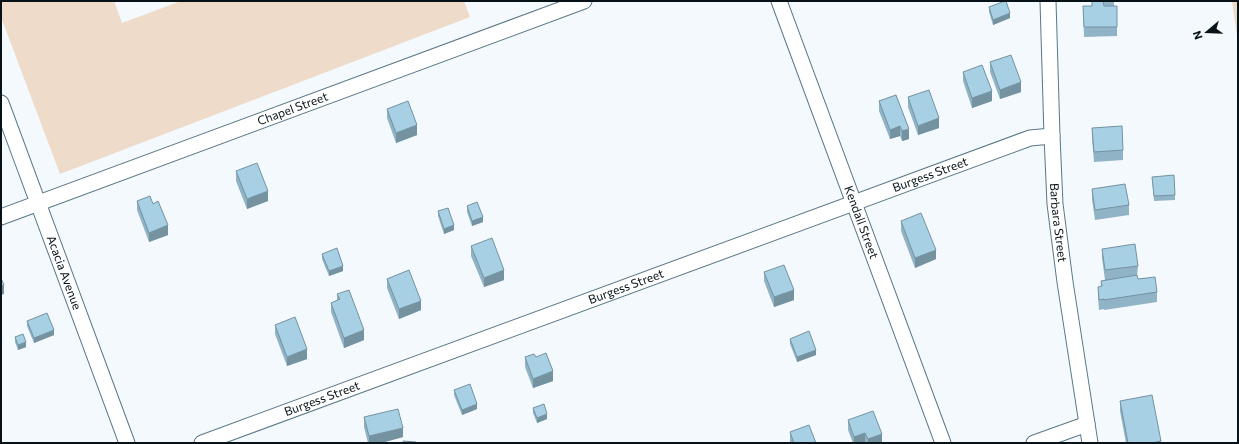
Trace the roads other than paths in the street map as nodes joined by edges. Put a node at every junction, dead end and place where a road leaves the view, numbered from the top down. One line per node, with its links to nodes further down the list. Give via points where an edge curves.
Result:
1 (584, 1): 6 (street, Chapel Street)
2 (779, 1): 7 (street, Kendall Street)
3 (1048, 1): 5 (street, Barbara Street)
4 (1, 103): 6 (street, Acacia Avenue)
5 (1052, 136): 7 (street, Burgess Street, via 1030,138); 9 (street, Barbara Street, via 1055,204 1064,282)
6 (38, 203): 8 (street, Chapel Street); 10 (street, Acacia Avenue)
7 (855, 204): 11 (street, Burgess Street); 12 (street, Kendall Street)
8 (1, 217)
9 (1087, 424): 13 (street); 14 (street, Barbara Street)
10 (127, 443)
11 (202, 443)
12 (943, 443)
13 (1034, 443)
14 (1090, 443)

